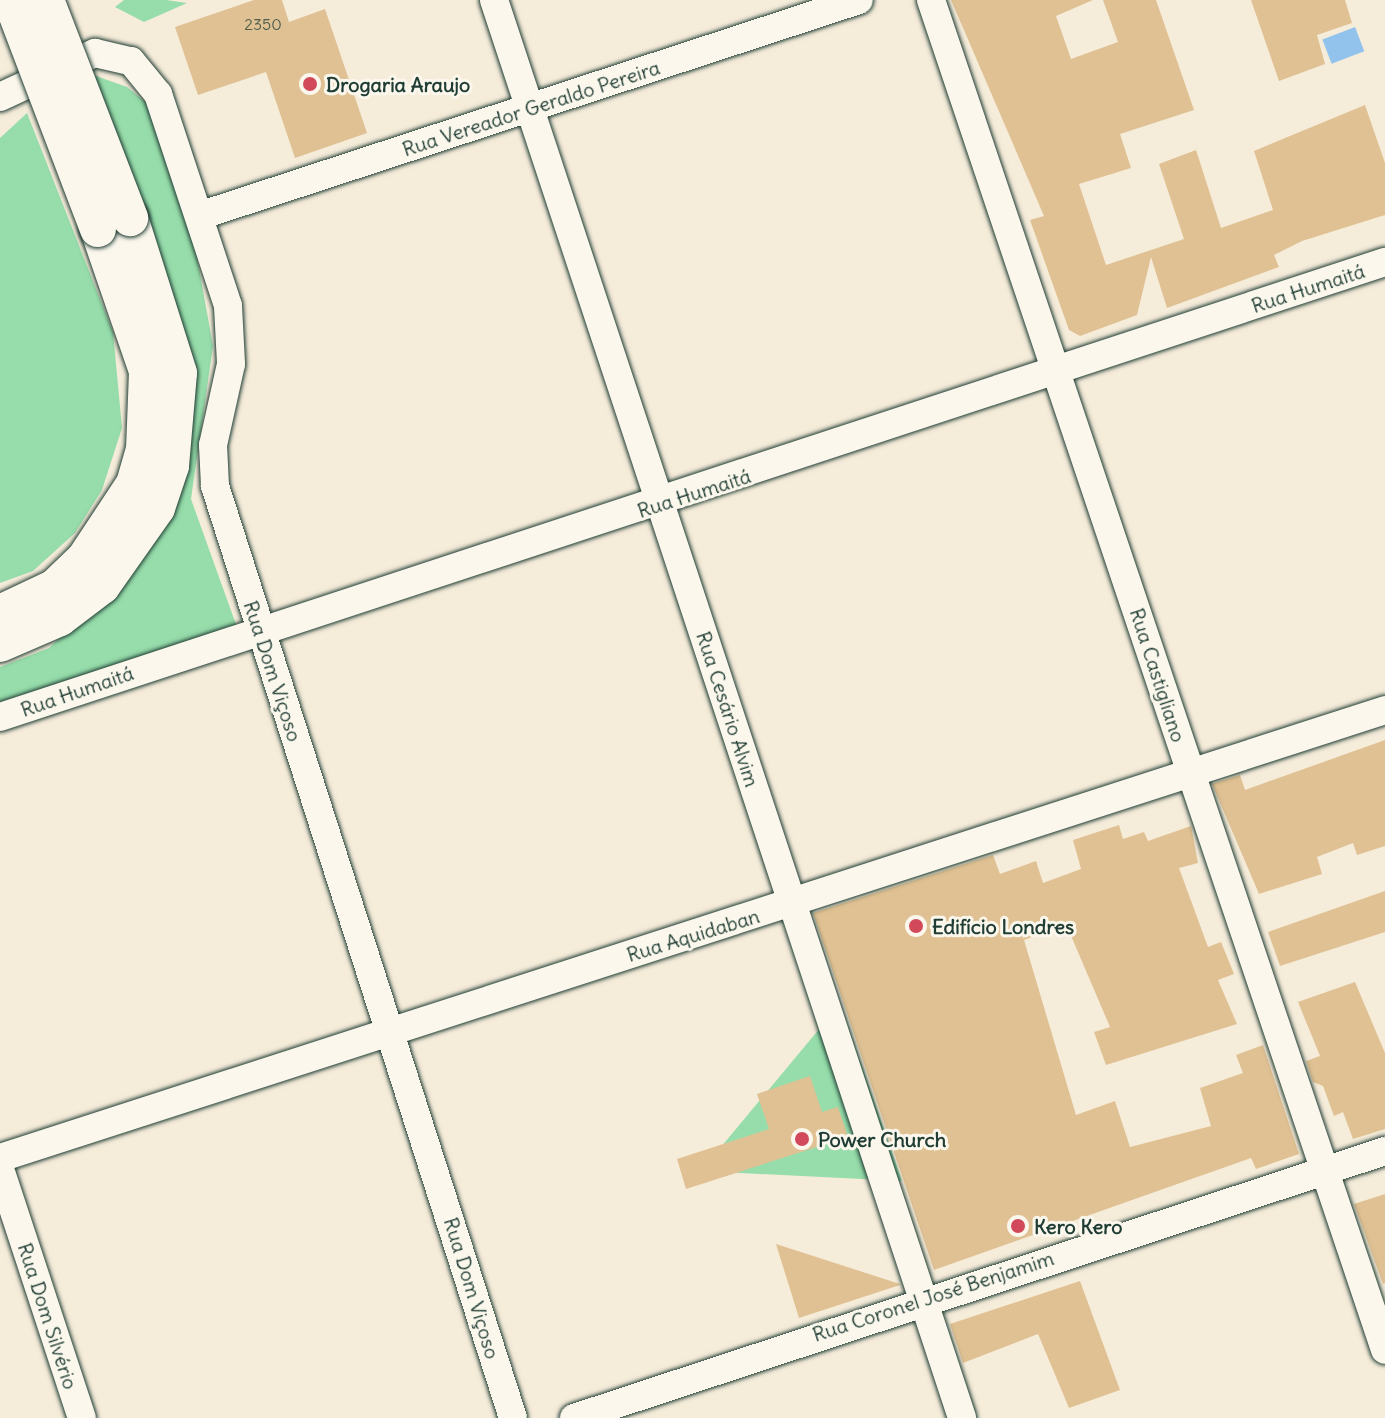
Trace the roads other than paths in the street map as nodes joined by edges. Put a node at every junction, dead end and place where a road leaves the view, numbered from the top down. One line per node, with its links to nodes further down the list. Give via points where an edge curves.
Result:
1 (11, 0): 9 (main road, bridge)
2 (46, 0): 9 (main road, bridge)
3 (494, 0): 7 (street, Rua Cesário Alvim)
4 (859, 0): 7 (street, Rua Vereador Geraldo Pereira)
5 (931, 0): 11 (street, Rua Castigliano)
6 (0, 97): 8 (street, Rua Dom Viçoso, via 95,53 131,61 158,94)
7 (527, 110): 8 (street, Rua Vereador Geraldo Pereira); 12 (street, Rua Cesário Alvim)
8 (202, 215): 14 (street, Rua Dom Viçoso, via 232,336 213,445 215,486)
9 (114, 224): 13 (main road, via 147,371 144,450 134,484 85,558 55,587); 15 (main road, via 179,373 171,466 157,508 102,586 60,618)
10 (1385, 262): 11 (street, Rua Humaitá)
11 (1058, 371): 12 (street, Rua Humaitá); 18 (street, Rua Castigliano)
12 (660, 505): 14 (street, Rua Humaitá); 19 (street, Rua Cesário Alvim)
13 (0, 613)
14 (259, 629): 17 (street, Rua Humaitá); 20 (street, Rua Dom Viçoso)
15 (0, 644)
16 (1385, 710): 18 (street, Rua Aquidaban)
17 (0, 717)
18 (1191, 773): 19 (street, Rua Aquidaban); 24 (street, Rua Castigliano)
19 (793, 904): 20 (street, Rua Aquidaban); 25 (street, Rua Cesário Alvim)
20 (390, 1027): 22 (street, Rua Aquidaban); 28 (street, Rua Dom Viçoso)
21 (1385, 1151): 24 (street, Rua Coronel José Benjamim)
22 (0, 1158)
23 (0, 1169): 27 (street, Rua Dom Silvério)
24 (1327, 1170): 25 (street, Rua Coronel José Benjamim); 26 (street, Rua Castigliano)
25 (922, 1298): 29 (street, Rua Coronel José Benjamim); 30 (street, Rua Cesário Alvim)
26 (1385, 1350)
27 (82, 1418)
28 (513, 1418)
29 (574, 1418)
30 (962, 1418)

